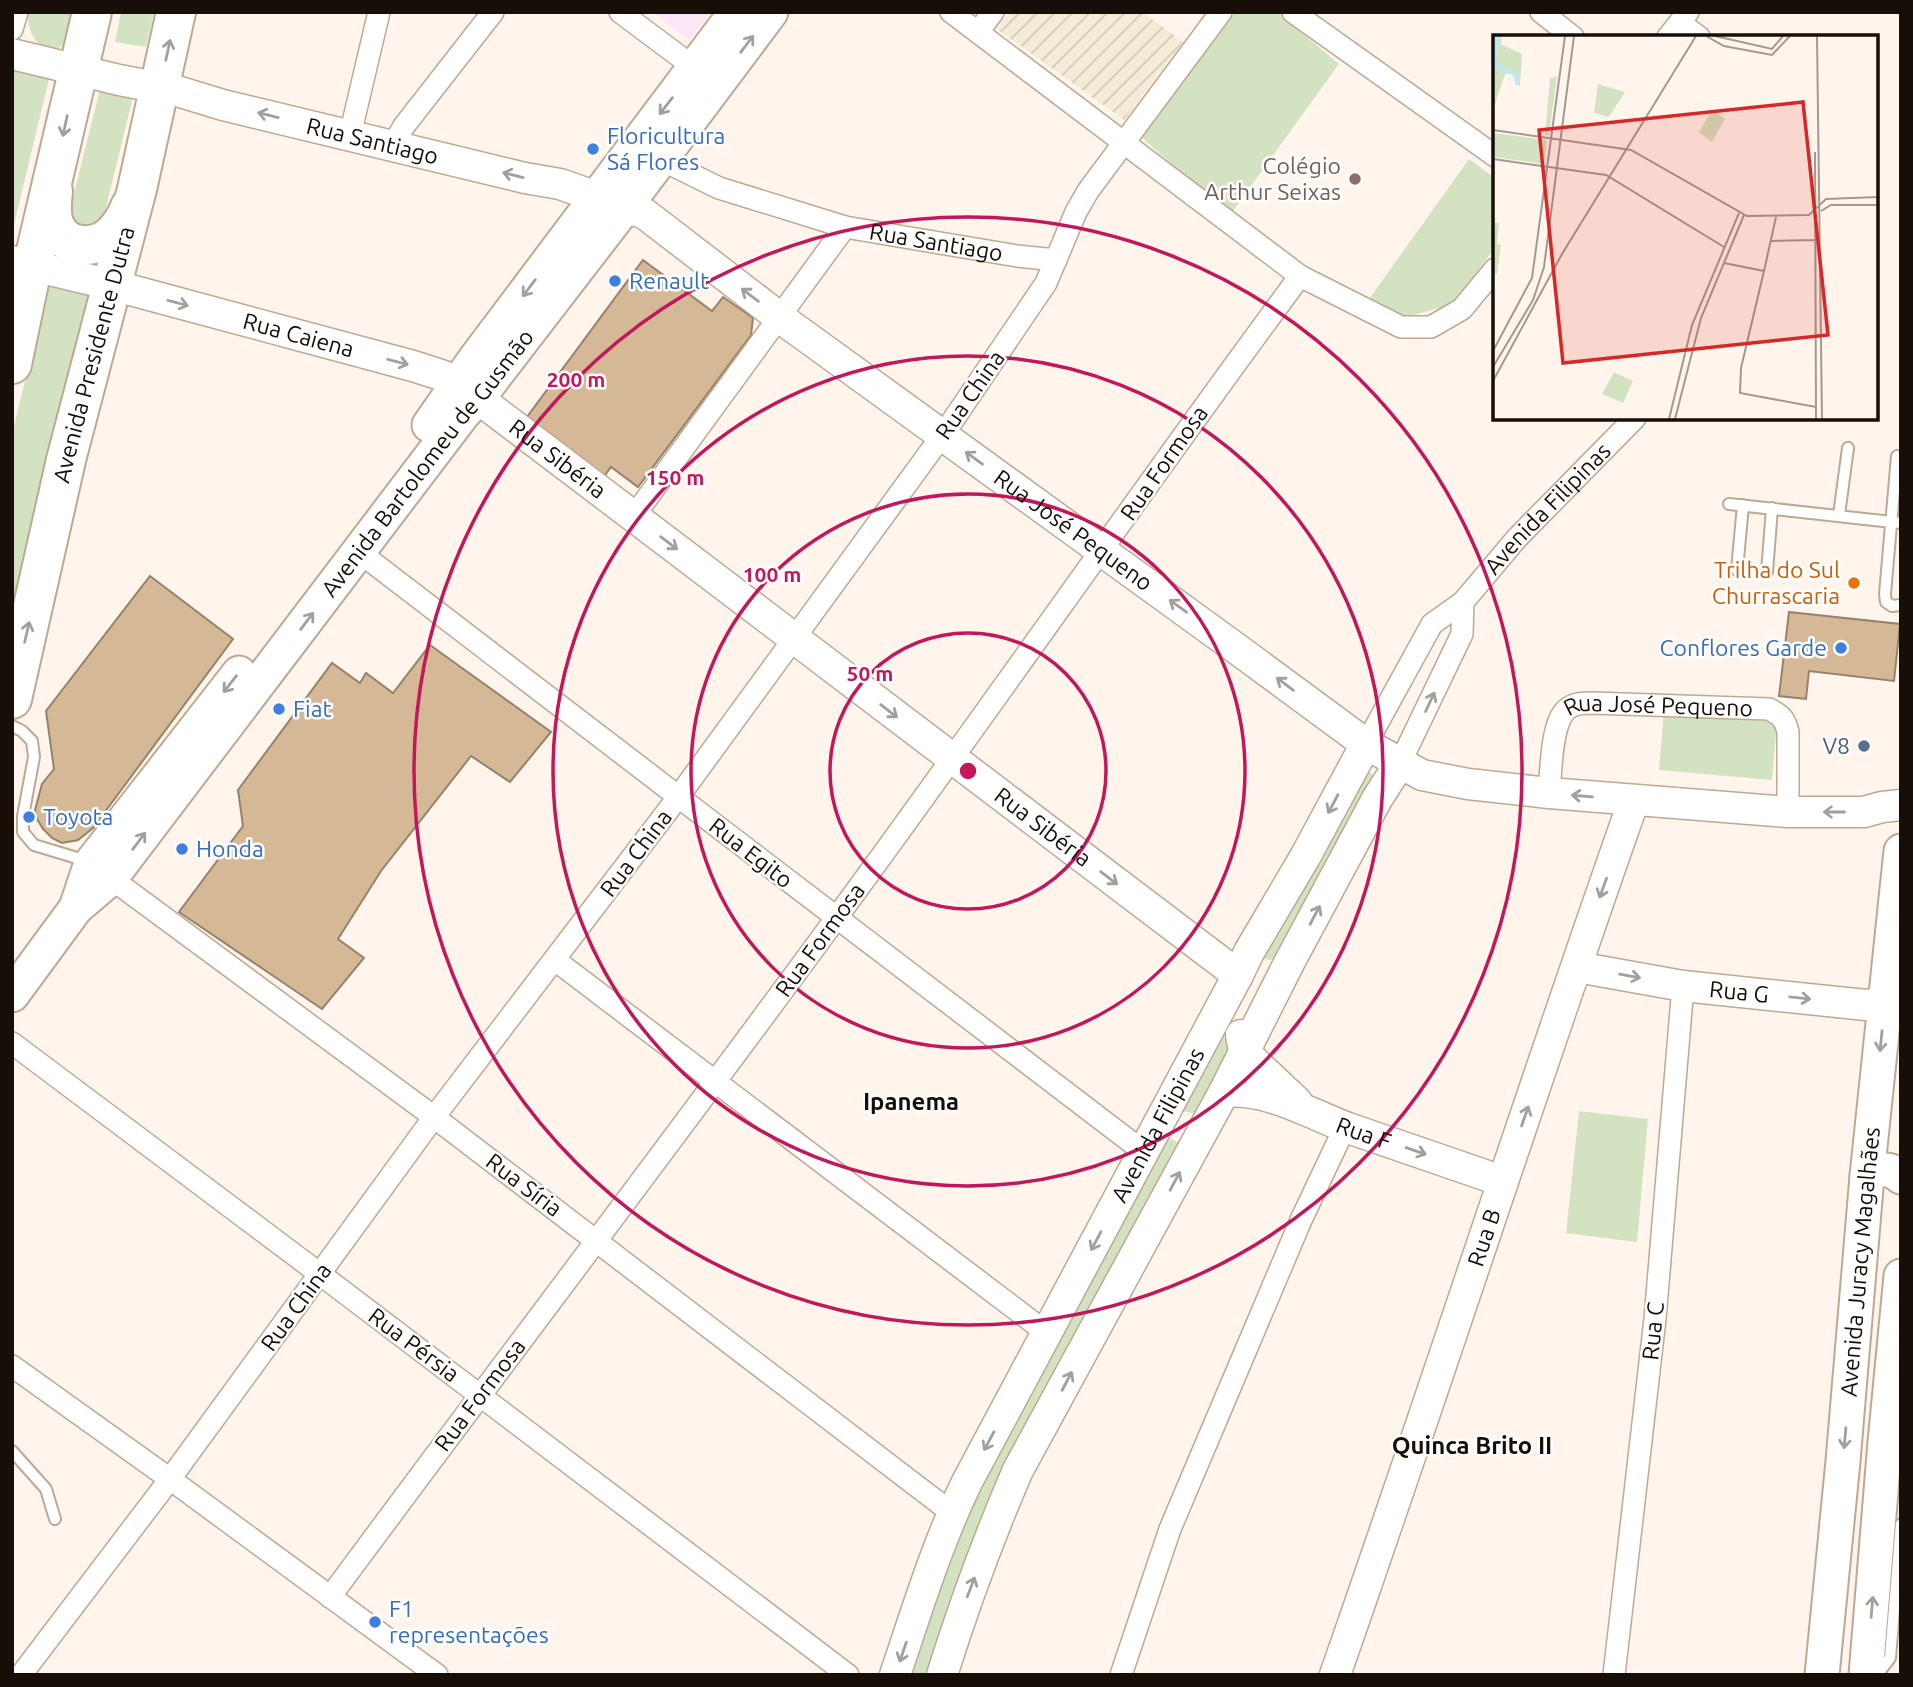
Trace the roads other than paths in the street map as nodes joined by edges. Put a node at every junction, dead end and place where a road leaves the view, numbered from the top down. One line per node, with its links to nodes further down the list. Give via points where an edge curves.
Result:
1 (17, 12): 15 (street)
2 (92, 12): 21 (highway)
3 (176, 12): 22 (highway, Avenida Presidente Dutra, one-way to 3)
4 (379, 12): 23 (street)
5 (492, 12): 25 (street)
6 (620, 12): 20 (street)
7 (736, 12): 20 (main road, Avenida Bartolomeu de Gusmão)
8 (771, 12): 27 (main road, Avenida Bartolomeu de Gusmão, one-way to 8)
9 (951, 12): 16 (street)
10 (993, 12): 16 (street)
11 (1221, 12): 24 (street, Rua China)
12 (1293, 12): 26 (street)
13 (1541, 12): 17 (street)
14 (1679, 24): 18 (street)
15 (12, 29)
16 (978, 32): 24 (street)
17 (1570, 35)
18 (1696, 35)
19 (12, 54): 21 (main road, Rua Santiago)
20 (695, 68): 28 (main road, Avenida Bartolomeu de Gusmão, one-way to 28)
21 (78, 69): 22 (main road, Rua Santiago); 29 (highway, one-way to 29)
22 (159, 88): 23 (main road, Rua Santiago, one-way to 22); 31 (highway, Avenida Presidente Dutra)
23 (351, 135): 25 (main road, Rua Santiago)
24 (1124, 142): 35 (street, Rua China, via 1088,191); 38 (street)
25 (393, 145): 30 (main road, Rua Santiago, one-way to 25)
26 (1493, 155)
27 (660, 159): 32 (main road, Avenida Bartolomeu de Gusmão); 34 (street, Rua Santiago, via 719,188)
28 (618, 169): 30 (main road); 32 (main road, Avenida Bartolomeu de Gusmão)
29 (55, 172): 33 (highway); 36 (highway)
30 (560, 184): 32 (main road, Rua Santiago)
31 (137, 189): 33 (highway, via 124,221 100,242 72,243); 39 (highway, Avenida Presidente Dutra)
32 (614, 207): 40 (main road, Rua José Pequeno, one-way to 32, via 645,214); 42 (main road, Avenida Bartolomeu de Gusmão)
33 (53, 221): 39 (highway, via 61,255 69,265)
34 (845, 227): 35 (street, Rua Santiago); 40 (street)
35 (1056, 260): 44 (street, Rua China, via 1030,308)
36 (22, 263): 39 (main road, Rua Caiena); 41 (highway)
37 (1493, 271): 38 (street, via 1462,309 1431,327 1401,327)
38 (1300, 276): 53 (street, Rua Formosa)
39 (104, 283): 42 (main road, Rua Caiena, one-way to 42, via 413,366 444,376); 60 (highway, Avenida Presidente Dutra, one-way to 39)
40 (779, 317): 44 (main road, Rua José Pequeno); 51 (street)
41 (12, 364)
42 (468, 391): 51 (main road, Rua Sibéria); 54 (main road, Avenida Bartolomeu de Gusmão, via 463,414); 71 (main road, Avenida Bartolomeu de Gusmão, one-way to 71, via 392,475)
43 (1633, 420): 57 (street, Avenida Filipinas, via 1517,538)
44 (942, 435): 53 (main road, Rua José Pequeno, one-way to 44); 59 (street, Rua China)
45 (1848, 448): 50 (lane)
46 (1897, 456): 52 (lane)
47 (1730, 504): 48 (lane)
48 (1742, 505): 49 (lane); 55 (lane)
49 (1772, 508): 50 (lane); 56 (lane)
50 (1839, 515): 52 (lane)
51 (634, 516): 59 (main road, Rua Sibéria, one-way to 59)
52 (1896, 522): 58 (lane, via 1885,594 1892,606)
53 (1102, 550): 62 (main road, Rua José Pequeno, one-way to 53); 63 (street, Rua Formosa)
54 (359, 552): 66 (street, Rua Egito); 71 (main road, Avenida Bartolomeu de Gusmão, one-way to 54)
55 (1737, 570)
56 (1767, 572)
57 (1463, 602): 62 (street, Avenida Filipinas, via 1432,624); 64 (street, Avenida Filipinas, one-way to 57, via 1462,634)
58 (1901, 604)
59 (794, 637): 63 (main road, Rua Sibéria, one-way to 63); 66 (street, Rua China)
60 (12, 699)
61 (12, 726): 71 (lane, via 32,741 34,757 23,832 34,845)
62 (1366, 744): 64 (main road, Rua José Pequeno); 76 (main road, Avenida Filipinas, one-way to 76)
63 (951, 759): 72 (street, Rua Formosa); 76 (main road, Rua Sibéria, one-way to 76)
64 (1400, 763): 65 (main road, Rua José Pequeno, via 1442,780); 74 (main road, Avenida Filipinas, one-way to 64)
65 (1549, 793): 67 (main road, Rua José Pequeno, one-way to 65); 69 (street, Rua José Pequeno, via 1556,733 1566,710 1577,704 1769,709 1786,721)
66 (679, 796): 72 (street, Rua Egito); 73 (street, Rua China)
67 (1634, 800): 69 (main road, Rua José Pequeno); 75 (main road, Rua B, one-way to 75)
68 (1901, 805): 69 (main road, Rua José Pequeno, one-way to 69, via 1864,812)
69 (1788, 812)
70 (1901, 851): 79 (main road, Avenida Juracy Magalhães)
71 (101, 871): 78 (main road, Avenida Bartolomeu de Gusmão); 86 (street, Rua Síria)
72 (836, 919): 82 (street, Rua Formosa); 89 (street, Rua Egito)
73 (555, 960): 82 (street); 86 (street, Rua China)
74 (1289, 963): 76 (main road); 81 (main road, Avenida Filipinas)
75 (1577, 967): 77 (main road, Rua G, one-way to 77); 93 (main road, Rua B, one-way to 75)
76 (1238, 975): 81 (main road, via 1236,1006); 84 (main road, Avenida Filipinas)
77 (1683, 985): 79 (main road, Rua G, one-way to 79, via 1866,1005); 114 (street, Rua C, via 1655,1320)
78 (12, 995)
79 (1893, 998): 91 (main road, Avenida Juracy Magalhães, one-way to 91)
80 (12, 1043): 95 (street, Rua Pérsia)
81 (1244, 1052): 83 (main road, Avenida Filipinas); 85 (main road)
82 (714, 1082): 94 (street, Rua Formosa); 97 (street)
83 (1224, 1092): 85 (main road, Rua F, via 1254,1093); 87 (main road, Avenida Filipinas)
84 (1172, 1099): 87 (main road, via 1183,1115); 89 (main road, Avenida Filipinas)
85 (1306, 1110): 88 (main road, Rua F)
86 (434, 1117): 94 (street, Rua Síria); 95 (street, Rua China)
87 (1209, 1119): 90 (main road, Avenida Filipinas)
88 (1345, 1127): 93 (main road, Rua F, one-way to 93); 112 (street, via 1170,1529)
89 (1150, 1140): 90 (main road, via 1167,1126 1183,1131); 97 (main road, Avenida Filipinas, one-way to 97)
90 (1193, 1148): 111 (main road, Avenida Filipinas, one-way to 90, via 966,1600 1018,1470)
91 (1867, 1176): 92 (main road, via 1885,1169); 115 (main road, Avenida Juracy Magalhães, one-way to 115)
92 (1901, 1177)
93 (1502, 1181): 113 (main road, Rua B)
94 (597, 1240): 99 (street, Rua Formosa); 102 (street, Rua Síria)
95 (320, 1274): 99 (street, Rua Pérsia); 101 (street, Rua China)
96 (1901, 1276): 116 (main road, Avenida Juracy Magalhães, one-way to 96, via 1890,1452)
97 (1047, 1333): 102 (main road, Avenida Filipinas, one-way to 102)
98 (12, 1366): 101 (street)
99 (479, 1395): 106 (street, Rua Formosa); 109 (street, Rua Pérsia)
100 (12, 1451): 103 (lane, via 46,1489)
101 (170, 1479): 106 (street); 107 (street, Rua China)
102 (952, 1513): 110 (main road, Avenida Filipinas, one-way to 110)
103 (55, 1519)
104 (1901, 1524): 105 (lane)
105 (1899, 1573): 117 (lane, via 1890,1658)
106 (330, 1597): 108 (street)
107 (21, 1675)
108 (437, 1675)
109 (848, 1675)
110 (895, 1675)
111 (942, 1675)
112 (1121, 1675)
113 (1335, 1675)
114 (1614, 1675)
115 (1822, 1675)
116 (1866, 1675)
117 (1877, 1675)

